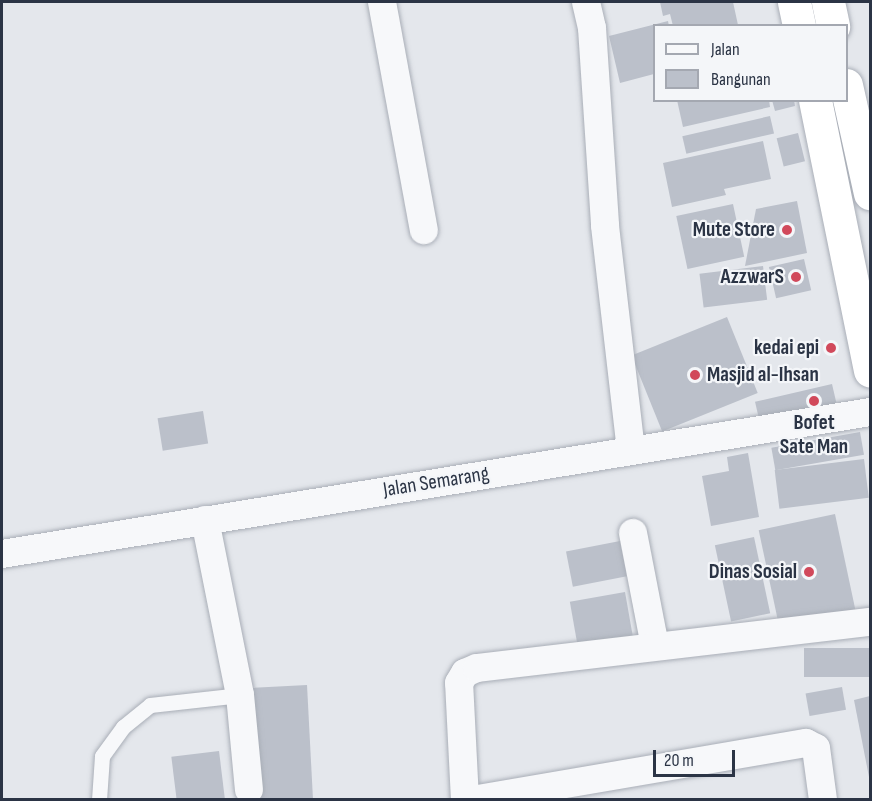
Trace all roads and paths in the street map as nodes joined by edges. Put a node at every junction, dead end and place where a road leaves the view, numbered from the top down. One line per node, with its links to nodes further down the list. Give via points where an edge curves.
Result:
1 (382, 2): 10 (street)
2 (586, 2): 13 (street, via 592,28 605,226)
3 (794, 2): 5 (highway)
4 (828, 2): 6 (highway)
5 (799, 24)
6 (833, 24)
7 (848, 94): 9 (highway)
8 (815, 102): 11 (highway)
9 (870, 193)
10 (424, 230)
11 (870, 370)
12 (870, 412): 13 (street, Jalan Semarang)
13 (631, 450): 14 (street, Jalan Semarang)
14 (205, 520): 16 (street, Jalan Semarang); 19 (street)
15 (633, 533): 18 (street)
16 (2, 554)
17 (870, 622): 18 (street)
18 (654, 646): 22 (street, via 477,668 465,673 459,683)
19 (240, 695): 20 (street); 21 (lane, via 150,705 123,727 102,756)
20 (249, 790)
21 (99, 800)
22 (465, 800)
23 (472, 800): 24 (street, via 806,743 816,748)
24 (823, 800)

